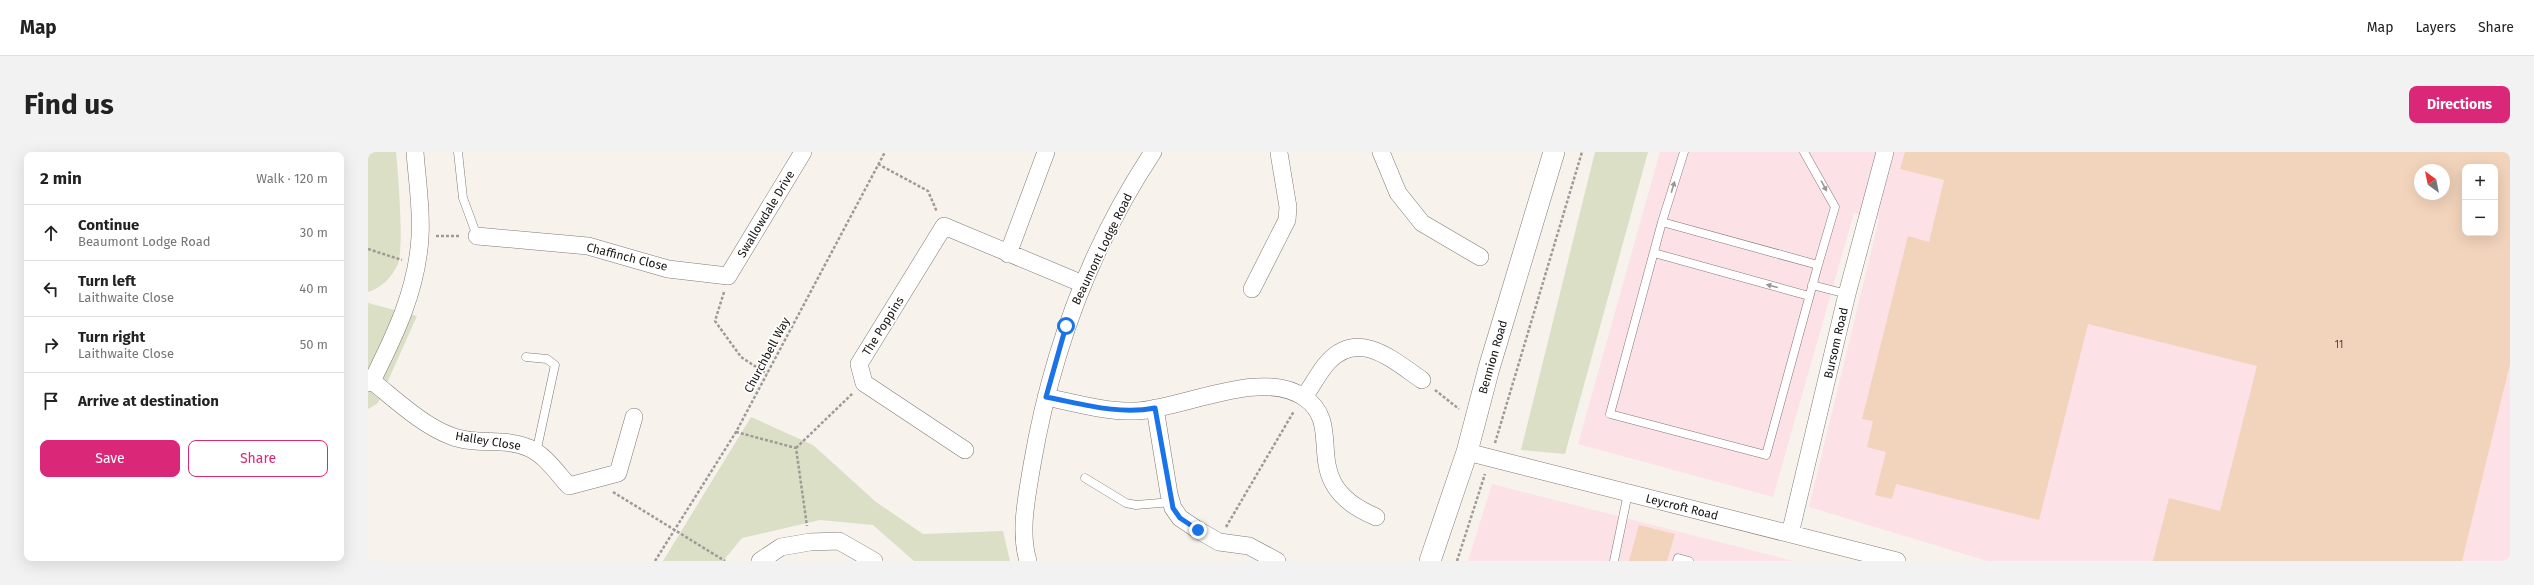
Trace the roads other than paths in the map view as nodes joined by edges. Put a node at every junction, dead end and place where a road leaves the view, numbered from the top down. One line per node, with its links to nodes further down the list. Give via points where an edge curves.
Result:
1 (415, 152): 26 (street, via 420,236 417,264 412,288 396,332)
2 (458, 152): 13 (lane, via 463,198)
3 (803, 152): 18 (street, Swallowdale Drive)
4 (1046, 152): 15 (street)
5 (1153, 152): 19 (street, Beaumont Lodge Road, via 1118,212)
6 (1280, 152): 21 (street, via 1288,207 1287,220)
7 (1381, 152): 16 (street, via 1398,193 1422,223)
8 (1554, 152): 32 (street, Bennion Road, via 1489,368)
9 (1684, 152): 12 (lane, one-way to 9)
10 (1804, 152): 17 (lane, one-way to 17, via 1835,207)
11 (1885, 152): 22 (street, Bursom Road)
12 (1662, 222): 14 (lane); 17 (lane)
13 (477, 236): 18 (street, Chaffinch Close, via 588,246 668,269)
14 (1654, 253): 23 (lane, one-way to 14); 23 (lane, via 1610,414 1766,455)
15 (1008, 254): 19 (street); 31 (street, The Poppins, via 944,226 859,364 864,383)
16 (1480, 257)
17 (1818, 265): 20 (lane)
18 (728, 276)
19 (1083, 284): 27 (street, Beaumont Lodge Road, via 1066,326)
20 (1812, 285): 22 (lane); 23 (lane)
21 (1252, 289)
22 (1847, 294): 38 (street, Bursom Road)
23 (1809, 296)
24 (526, 357): 33 (lane, via 547,359 555,365)
25 (1422, 380): 28 (street, via 1377,350 1364,346 1339,353 1328,362)
26 (370, 382): 33 (street, Halley Close, via 435,428 452,436 473,442 503,443 529,448)
27 (1046, 397): 29 (street, via 1111,410 1138,411); 41 (street, Beaumont Lodge Road, via 1026,501 1025,551)
28 (1304, 397): 29 (street, via 1272,388 1245,389 1211,394); 37 (street, via 1319,414 1325,435 1326,467 1332,483 1342,497 1357,509)
29 (1155, 408): 36 (street)
30 (634, 416): 33 (street, Halley Close, via 618,473 569,486 545,459)
31 (966, 450)
32 (1467, 452): 35 (street, Leycroft Road); 43 (street, Bennion Road)
33 (536, 453)
34 (1085, 478): 36 (lane, via 1126,503 1136,505)
35 (1628, 493): 38 (street, Leycroft Road); 44 (lane)
36 (1172, 502): 42 (street, via 1180,518 1219,542 1249,546)
37 (1376, 517)
38 (1790, 534): 47 (street, Leycroft Road)
39 (760, 561): 40 (street, via 781,547 839,541)
40 (874, 561)
41 (1028, 561)
42 (1277, 561)
43 (1430, 561)
44 (1614, 561)
45 (1677, 561): 46 (lane, via 1678,558)
46 (1689, 561)
47 (1897, 561)

